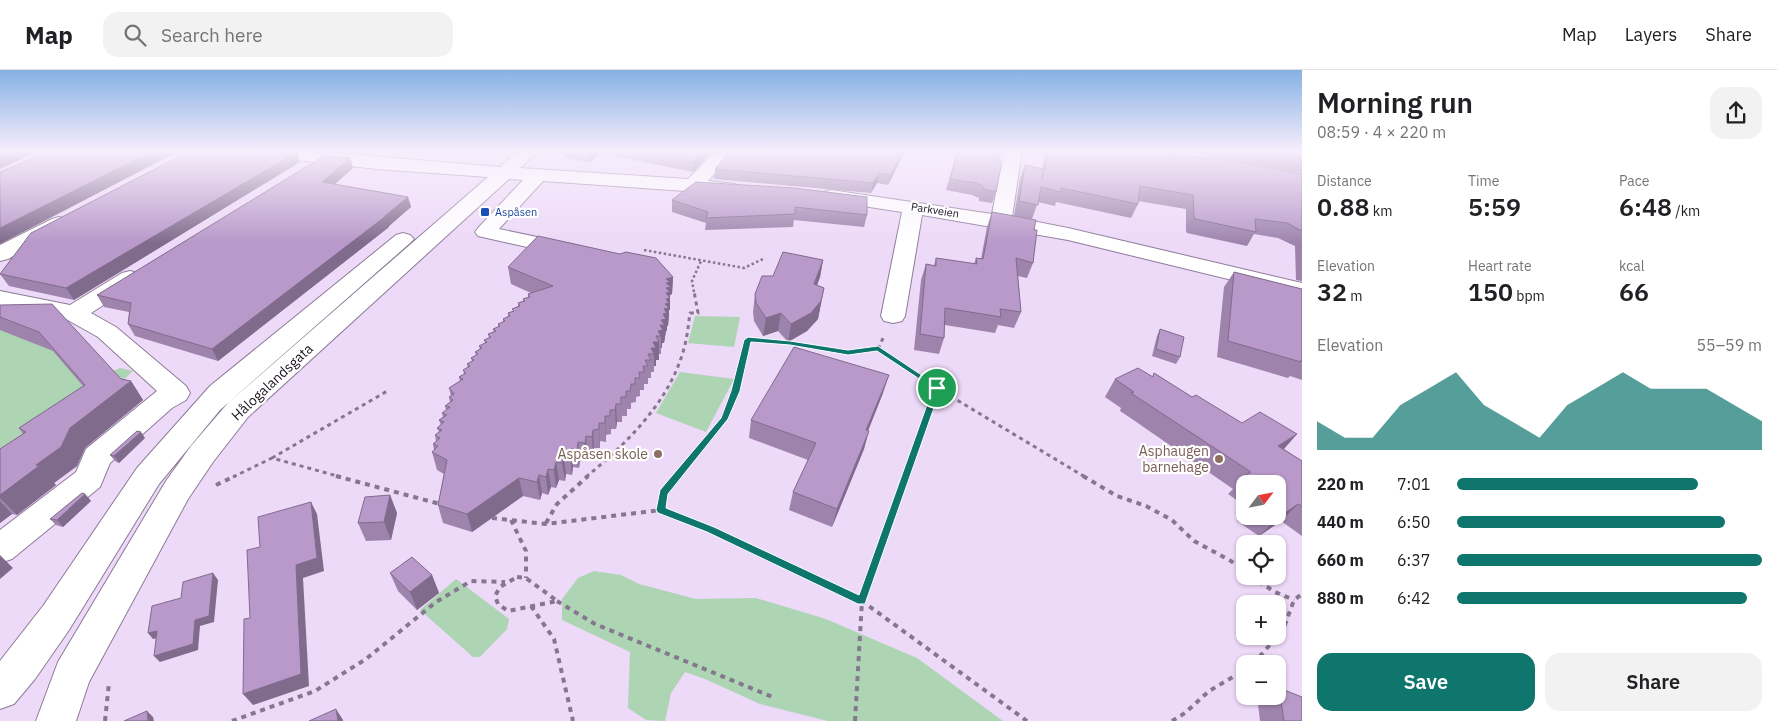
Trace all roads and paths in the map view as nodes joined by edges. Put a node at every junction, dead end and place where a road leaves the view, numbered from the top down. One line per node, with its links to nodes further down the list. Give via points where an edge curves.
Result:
1 (479, 181): 45 (street, Hålogalandsgata, via 215,398 148,476 56,618)
2 (482, 181): 47 (street, Hålogalandsgata, via 238,410 202,454 177,490 72,675)
3 (532, 181): 15 (street, via 485,232)
4 (631, 181): 7 (street)
5 (697, 181): 7 (street)
6 (1008, 181): 12 (street)
7 (694, 185): 8 (street)
8 (742, 189)
9 (811, 195): 10 (street, Parkveien)
10 (913, 207): 12 (street, Parkveien); 22 (street)
11 (78, 214): 14 (street)
12 (1001, 221): 19 (street, Parkveien)
13 (644, 250): 17 (path)
14 (0, 254)
15 (582, 254)
16 (765, 258): 17 (path, via 744,268)
17 (701, 261): 31 (path, via 692,281 698,313 690,313 680,360 670,379 647,417 612,456 550,510)
18 (148, 267): 21 (street)
19 (1302, 290)
20 (0, 298): 21 (street)
21 (74, 313): 32 (street, via 107,332 176,393 162,401 97,458 89,478)
22 (893, 316)
23 (937, 388): 28 (path, via 878,349 848,352 748,340 736,391 724,419 663,493); 33 (path, via 1117,496 1172,520 1194,541); 40 (path)
24 (389, 390): 25 (path)
25 (272, 458): 26 (path); 27 (path)
26 (209, 486)
27 (447, 506)
28 (661, 510): 31 (path); 40 (path, via 710,529)
29 (492, 518): 30 (path)
30 (511, 520): 31 (path); 34 (path, via 526,551)
31 (546, 524)
32 (0, 548)
33 (1236, 565)
34 (526, 578): 35 (path, via 517,577); 39 (path)
35 (506, 582): 41 (path, via 495,596 498,604 508,610); 49 (path, via 471,581 436,602 366,660 315,690)
36 (1264, 585): 38 (path)
37 (1302, 594): 38 (path)
38 (1294, 600): 42 (path, via 1283,630)
39 (557, 601): 41 (path); 46 (path, via 595,624)
40 (862, 601): 51 (path); 52 (path)
41 (531, 606): 50 (path, via 554,638)
42 (1261, 655)
43 (1236, 675): 53 (path, via 1209,691 1185,714)
44 (109, 683): 48 (path)
45 (0, 690)
46 (775, 698)
47 (56, 721)
48 (105, 721)
49 (232, 721)
50 (573, 721)
51 (855, 721)
52 (1027, 721)
53 (1172, 721)

